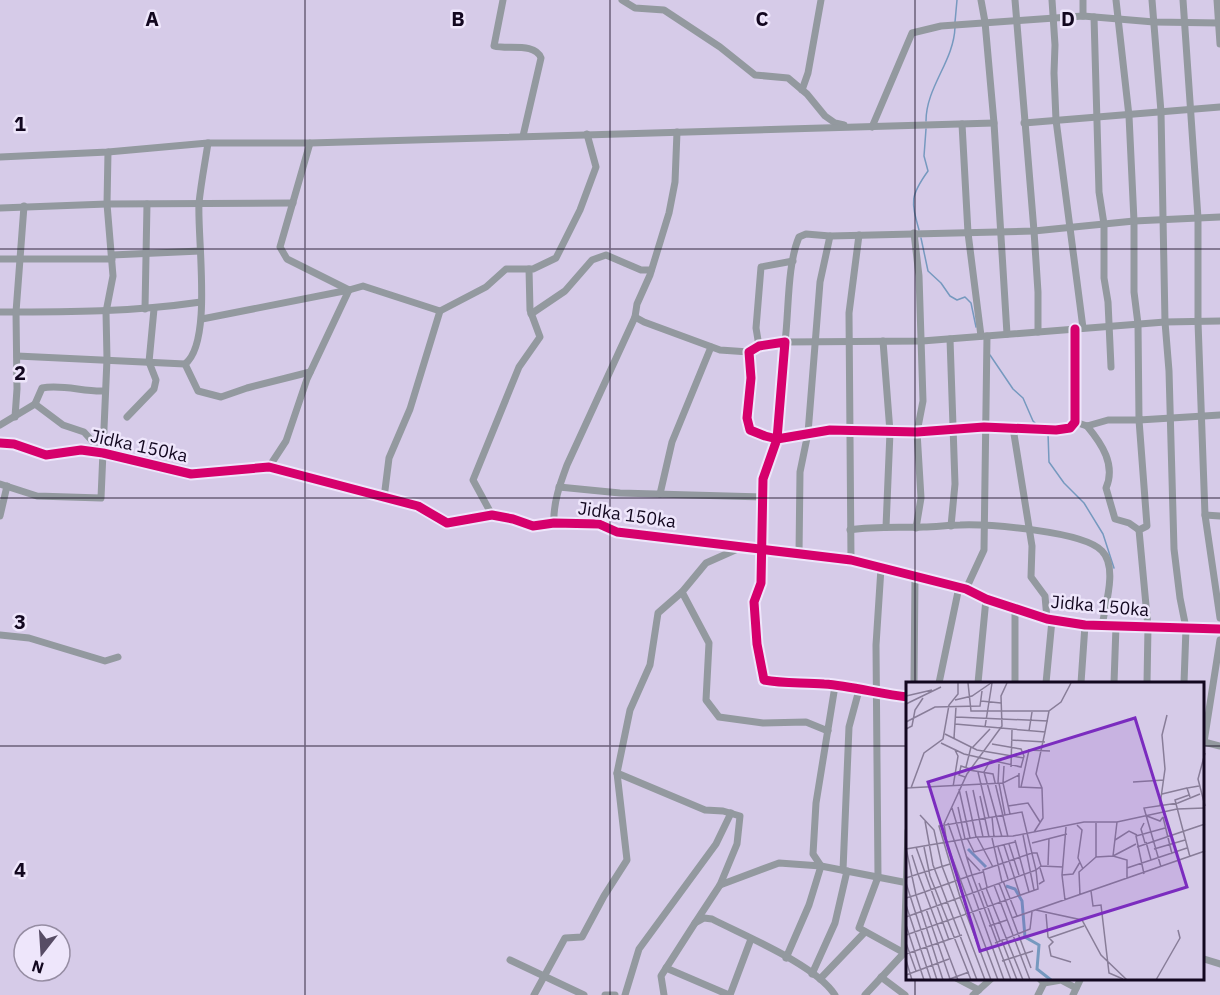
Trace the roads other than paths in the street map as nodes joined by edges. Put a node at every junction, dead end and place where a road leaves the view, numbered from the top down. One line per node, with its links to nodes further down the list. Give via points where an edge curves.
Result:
1 (502, 0): 36 (street, via 494,46 534,49 540,58)
2 (622, 0): 22 (street, via 635,8 664,10 755,75 788,78)
3 (821, 0): 22 (street)
4 (981, 0): 17 (street)
5 (1015, 0): 16 (street)
6 (1052, 0): 14 (street)
7 (1083, 0): 12 (street)
8 (1116, 0): 15 (street)
9 (1152, 0): 18 (street)
10 (1183, 0): 19 (street)
11 (1217, 0): 20 (street)
12 (1083, 16): 13 (street); 14 (street)
13 (1094, 17): 15 (street); 27 (street)
14 (1053, 18): 16 (street); 28 (street)
15 (1119, 18): 18 (street); 26 (street)
16 (1018, 20): 17 (street); 30 (street)
17 (985, 22): 29 (street); 33 (street, via 912,33)
18 (1154, 22): 19 (street); 25 (street)
19 (1185, 22): 20 (street); 24 (street)
20 (1219, 23): 21 (street)
21 (1220, 44)
22 (802, 90): 32 (street, via 825,116)
23 (1220, 107): 24 (street)
24 (1190, 109): 25 (street); 48 (street)
25 (1161, 112): 26 (street); 49 (street)
26 (1129, 116): 27 (street); 50 (street)
27 (1098, 117): 28 (street); 51 (street, via 1099,192)
28 (1056, 120): 30 (street); 52 (street)
29 (994, 123): 31 (street); 56 (street)
30 (1024, 123): 53 (street)
31 (962, 124): 33 (street); 55 (street)
32 (852, 127): 33 (street); 34 (street)
33 (872, 127)
34 (677, 132): 35 (street); 66 (street, via 675,182)
35 (587, 134): 36 (street); 65 (street, via 596,167 580,210 556,258)
36 (523, 136): 38 (street)
37 (208, 143): 38 (street); 39 (street); 41 (street)
38 (310, 143): 42 (street)
39 (108, 152): 40 (street); 43 (street)
40 (0, 157)
41 (199, 203): 42 (street); 44 (street); 59 (street)
42 (293, 203): 67 (street, via 280,246 287,259)
43 (107, 204): 44 (street); 45 (street); 61 (street)
44 (147, 204): 60 (street)
45 (24, 206): 46 (street); 63 (street)
46 (0, 208)
47 (1220, 217): 48 (street)
48 (1198, 218): 49 (street); 80 (street)
49 (1164, 220): 50 (street); 79 (street)
50 (1134, 221): 51 (street); 81 (street)
51 (1104, 224): 52 (street); 82 (street)
52 (1071, 227): 53 (street); 83 (street)
53 (1034, 231): 56 (street); 84 (street)
54 (914, 233): 55 (street); 57 (street); 89 (street)
55 (968, 233): 56 (street); 86 (street)
56 (1001, 233): 85 (street)
57 (859, 235): 58 (street); 92 (street, via 849,313)
58 (830, 236): 64 (street, via 800,237); 91 (street, via 820,282)
59 (200, 251): 60 (street); 68 (street)
60 (147, 253): 61 (street); 69 (street)
61 (112, 257): 63 (street); 74 (street)
62 (0, 259): 63 (street)
63 (20, 259): 73 (street)
64 (793, 261): 90 (street); 93 (street, via 761,267 756,328)
65 (529, 269): 71 (street, via 506,269 486,287); 75 (street)
66 (651, 270): 75 (street, via 641,270 606,255 592,260 565,291); 76 (street)
67 (349, 290): 71 (street, via 363,286); 77 (street); 101 (street)
68 (201, 302): 70 (street); 77 (street)
69 (146, 309): 70 (street); 74 (street)
70 (154, 309): 98 (street)
71 (440, 311): 128 (street, via 410,409 389,458)
72 (0, 312): 73 (street)
73 (16, 312): 74 (street); 96 (street)
74 (106, 312): 97 (street)
75 (531, 314): 129 (street, via 540,337 519,367 473,480)
76 (635, 317): 94 (street); 125 (street)
77 (202, 319): 99 (street, via 195,354)
78 (1220, 321): 80 (street)
79 (1165, 322): 80 (street); 81 (street); 108 (street)
80 (1198, 322): 104 (street)
81 (1138, 324): 82 (street); 109 (street)
82 (1109, 326): 83 (street); 100 (street)
83 (1079, 328): 84 (street); 110 (street)
84 (1038, 332): 85 (street)
85 (1007, 334): 86 (street)
86 (984, 336): 87 (street); 113 (street)
87 (950, 339): 89 (street); 116 (street)
88 (883, 341): 89 (street); 92 (street); 117 (street)
89 (922, 341): 118 (street, via 923,401)
90 (785, 342): 91 (street); 93 (street); 120 (street)
91 (816, 342): 92 (street); 119 (street)
92 (850, 342): 115 (street)
93 (759, 345): 95 (street)
94 (711, 347): 95 (street); 126 (street, via 672,442)
95 (749, 352): 120 (street, via 750,430)
96 (17, 356): 97 (street); 106 (street)
97 (106, 359): 98 (street); 102 (street)
98 (149, 362): 99 (street); 107 (street, via 156,380 154,389)
99 (185, 364): 101 (street, via 198,391 220,397)
100 (1111, 367)
101 (310, 372): 123 (street, via 286,441)
102 (104, 391): 103 (street, via 42,388); 122 (street)
103 (35, 404): 106 (street); 122 (street, via 63,424 84,432)
104 (1201, 416): 105 (street); 108 (street); 130 (street)
105 (1220, 416)
106 (15, 417): 111 (street)
107 (127, 417)
108 (1171, 419): 109 (street); 157 (street, via 1174,549)
109 (1139, 420): 112 (street, via 1108,420); 140 (street, via 1147,526)
110 (1075, 422): 112 (street); 114 (street, via 1070,428 1056,430)
111 (0, 426)
112 (1087, 426): 140 (street, via 1102,444 1110,468 1106,488 1115,519)
113 (984, 427): 114 (street); 116 (street); 136 (street)
114 (1013, 428): 139 (street)
115 (850, 430): 117 (street); 119 (street); 138 (street)
116 (953, 430): 118 (street); 134 (street, via 955,484)
117 (890, 432): 118 (street); 135 (street)
118 (917, 432): 137 (street, via 921,498)
119 (808, 433): 120 (street); 143 (street, via 800,472)
120 (777, 439): 127 (street, via 763,479)
121 (0, 443): 122 (street, Jidka 150ka, via 46,455 81,450)
122 (103, 453): 123 (street, Jidka 150ka, via 191,474); 124 (street, via 101,498 37,496)
123 (269, 467): 128 (street, Jidka 150ka)
124 (4, 485): 131 (street)
125 (559, 487): 126 (street); 133 (street)
126 (660, 494): 127 (street)
127 (764, 497): 142 (street)
128 (384, 498): 129 (street, Jidka 150ka, via 421,508 447,523)
129 (492, 515): 133 (street, Jidka 150ka, via 533,526)
130 (1205, 515): 132 (street); 151 (street)
131 (0, 516)
132 (1220, 516)
133 (554, 523): 141 (street, Jidka 150ka, via 599,524 617,532)
134 (951, 526): 136 (street); 137 (street)
135 (886, 527): 137 (street); 138 (street)
136 (986, 527): 139 (street); 147 (street, via 984,550)
137 (916, 528)
138 (850, 530): 144 (street)
139 (1028, 530): 152 (street, via 1031,577 1045,596); 154 (street, via 1089,542 1102,551 1110,569)
140 (1138, 530): 156 (street)
141 (742, 547): 142 (street, Jidka 150ka); 148 (street, via 706,563)
142 (763, 549): 143 (street, Jidka 150ka); 171 (street, via 761,583 754,602 764,680)
143 (799, 554): 144 (street, Jidka 150ka)
144 (851, 560): 145 (street, Jidka 150ka)
145 (881, 568): 146 (street, Jidka 150ka); 173 (street)
146 (915, 576): 147 (street, Jidka 150ka); 162 (street)
147 (962, 588): 149 (street, Jidka 150ka); 163 (street)
148 (682, 592): 175 (street, via 709,643 706,700 719,717 763,723 806,722); 179 (street, via 658,613 650,665 630,710)
149 (986, 599): 150 (street, Jidka 150ka); 164 (street)
150 (1015, 609): 152 (street, Jidka 150ka); 165 (street)
151 (1220, 618)
152 (1049, 620): 153 (street, Jidka 150ka); 166 (street)
153 (1085, 625): 154 (street, Jidka 150ka); 167 (street)
154 (1102, 626): 155 (street, Jidka 150ka)
155 (1116, 626): 156 (street, Jidka 150ka); 168 (street)
156 (1148, 627): 157 (street, Jidka 150ka); 169 (street)
157 (1186, 628): 158 (street, Jidka 150ka); 170 (street)
158 (1220, 629)
159 (0, 635): 161 (street, via 29,638 105,661)
160 (1220, 639): 176 (street)
161 (118, 657)
162 (914, 682)
163 (939, 682)
164 (978, 682)
165 (1015, 682)
166 (1046, 682)
167 (1081, 682)
168 (1114, 682)
169 (1146, 682)
170 (1184, 682)
171 (835, 686): 172 (street); 175 (street)
172 (859, 690): 173 (street); 182 (street, via 849,727)
173 (876, 693): 174 (street); 183 (street)
174 (906, 697)
175 (828, 731): 181 (street, via 816,803 813,854)
176 (1205, 736)
177 (1205, 742): 178 (street)
178 (1220, 746)
179 (617, 773): 180 (street, via 705,810); 196 (street, via 627,860 582,937 565,938)
180 (731, 813): 185 (street, via 740,816 737,844); 208 (street, via 716,844 639,949)
181 (821, 866): 182 (street); 185 (street, via 779,863); 190 (street)
182 (845, 871): 183 (street); 195 (street, via 835,923)
183 (878, 877): 184 (street); 187 (street, via 859,928)
184 (906, 883)
185 (720, 885): 186 (street)
186 (695, 923): 188 (street, via 712,919); 194 (street)
187 (865, 932): 189 (street); 198 (street)
188 (751, 939): 190 (street); 210 (street)
189 (906, 954): 197 (street)
190 (786, 958): 195 (street)
191 (510, 960): 196 (street)
192 (1205, 960): 193 (street)
193 (1220, 964)
194 (666, 968): 209 (street, via 661,976); 210 (street)
195 (812, 974): 198 (street)
196 (544, 975): 204 (street); 205 (street)
197 (881, 977): 212 (street); 213 (street)
198 (820, 980): 211 (street)
199 (958, 980): 203 (street)
200 (990, 980): 203 (street)
201 (1041, 981): 202 (street, via 1061,980); 214 (street)
202 (1074, 991)
203 (975, 993)
204 (534, 995)
205 (584, 995)
206 (605, 995): 207 (street)
207 (615, 995)
208 (625, 995)
209 (664, 995)
210 (729, 995)
211 (835, 995)
212 (865, 995)
213 (905, 995)
214 (1038, 995)

